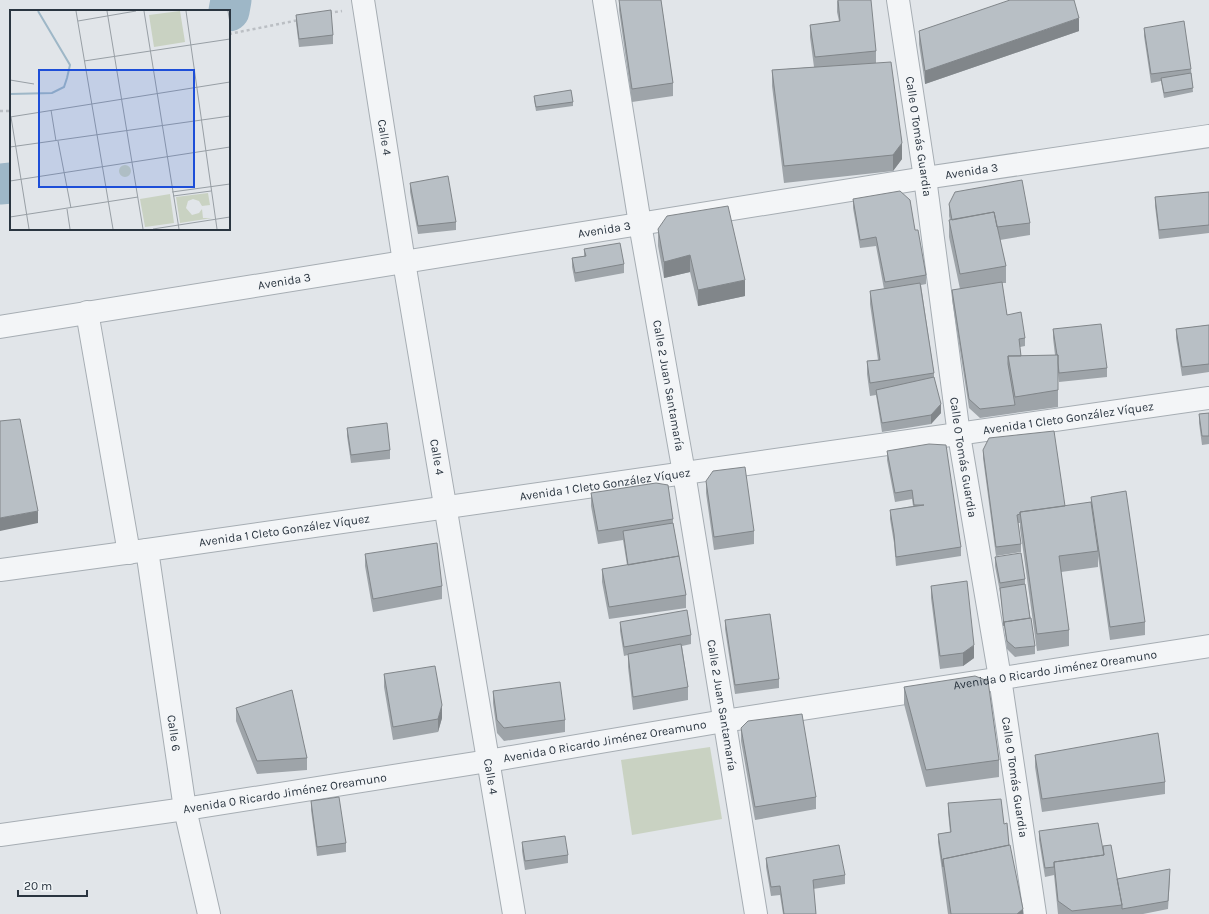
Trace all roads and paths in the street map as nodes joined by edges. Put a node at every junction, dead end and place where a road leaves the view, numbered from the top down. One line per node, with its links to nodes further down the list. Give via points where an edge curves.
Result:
1 (604, 0): 9 (street, Calle 2 Juan Santamaría)
2 (898, 0): 8 (street, Calle 0 Tomás Guardia)
3 (363, 3): 4 (path); 10 (street, Calle 4)
4 (326, 14)
5 (303, 19): 6 (path)
6 (230, 34)
7 (1209, 136): 8 (street, Avenida 3)
8 (924, 178): 9 (street, Avenida 3); 14 (street, Calle 0 Tomás Guardia)
9 (640, 224): 10 (street, Avenida 3); 15 (street, Calle 2 Juan Santamaría)
10 (404, 262): 11 (street, Avenida 3); 16 (street, Calle 4)
11 (87, 312): 12 (street, Avenida 3); 17 (street, Calle 6)
12 (0, 327)
13 (1209, 398): 14 (street, Avenida 1 Cleto González Víquez)
14 (959, 435): 15 (street, Avenida 1 Cleto González Víquez); 20 (street, Calle 0 Tomás Guardia)
15 (684, 473): 16 (street, Avenida 1 Cleto González Víquez); 21 (street, Calle 2 Juan Santamaría)
16 (445, 508): 17 (street, Avenida 1 Cleto González Víquez); 22 (street, Calle 4)
17 (138, 552): 18 (street, Avenida 1 Cleto González Víquez); 23 (street, Calle 6)
18 (0, 570)
19 (1209, 646): 20 (street, Avenida 0 Ricardo Jiménez Oreamuno)
20 (1000, 678): 21 (street, Avenida 0 Ricardo Jiménez Oreamuno); 28 (street, Calle 0 Tomás Guardia)
21 (724, 721): 22 (street, Avenida 0 Ricardo Jiménez Oreamuno); 27 (street, Calle 2 Juan Santamaría)
22 (488, 761): 23 (street, Avenida 0 Ricardo Jiménez Oreamuno); 26 (street, Calle 4)
23 (185, 808): 24 (street, Avenida 0 Ricardo Jiménez Oreamuno); 25 (street, Calle 6)
24 (0, 835)
25 (209, 914)
26 (514, 914)
27 (756, 914)
28 (1035, 914)

